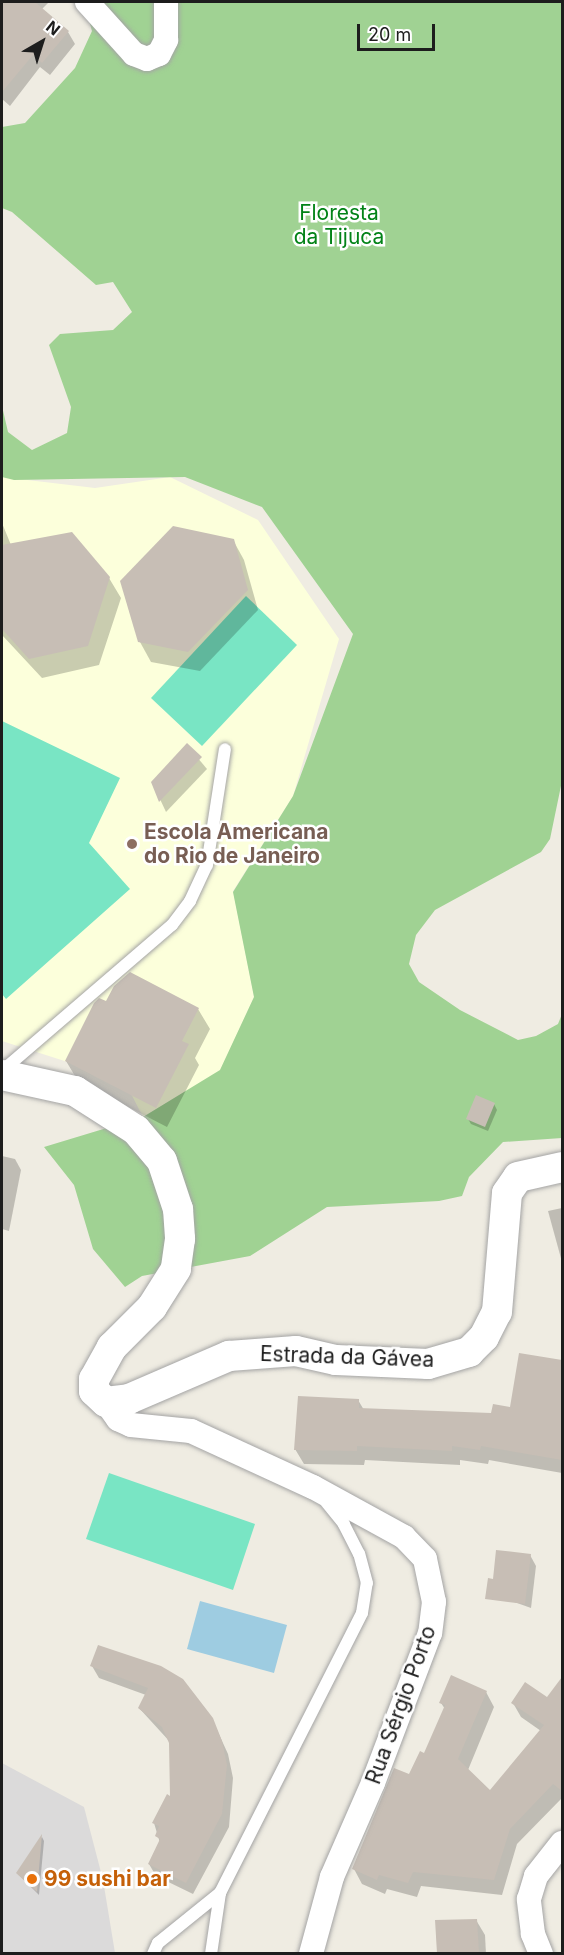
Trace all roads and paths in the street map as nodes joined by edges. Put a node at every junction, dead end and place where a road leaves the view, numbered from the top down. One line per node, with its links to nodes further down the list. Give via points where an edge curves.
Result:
1 (87, 2): 2 (street, via 128,48 147,60 159,54 166,39)
2 (166, 2)
3 (225, 749): 4 (lane, via 207,865 190,901 172,925)
4 (2, 1073): 6 (street, via 75,1092 136,1130 162,1161 178,1209 176,1269 152,1307 112,1347 94,1379 94,1390)
5 (562, 1167): 6 (street, Estrada da Gávea, via 518,1177 507,1193 497,1312 484,1337 469,1352 428,1364 336,1360 296,1351 229,1356 129,1399)
6 (106, 1402): 7 (street, Rua Sérgio Porto, via 118,1419 131,1425 191,1431)
7 (313, 1487): 9 (lane, via 344,1524 359,1554 367,1583 362,1613); 12 (street, Rua Sérgio Porto, via 404,1537 425,1559 434,1602 430,1633 374,1783 332,1877)
8 (562, 1843): 13 (street, via 536,1876 529,1899 533,1934)
9 (220, 1893): 10 (lane, via 158,1943); 11 (lane)
10 (153, 1953)
11 (211, 1953)
12 (311, 1953)
13 (541, 1953)

